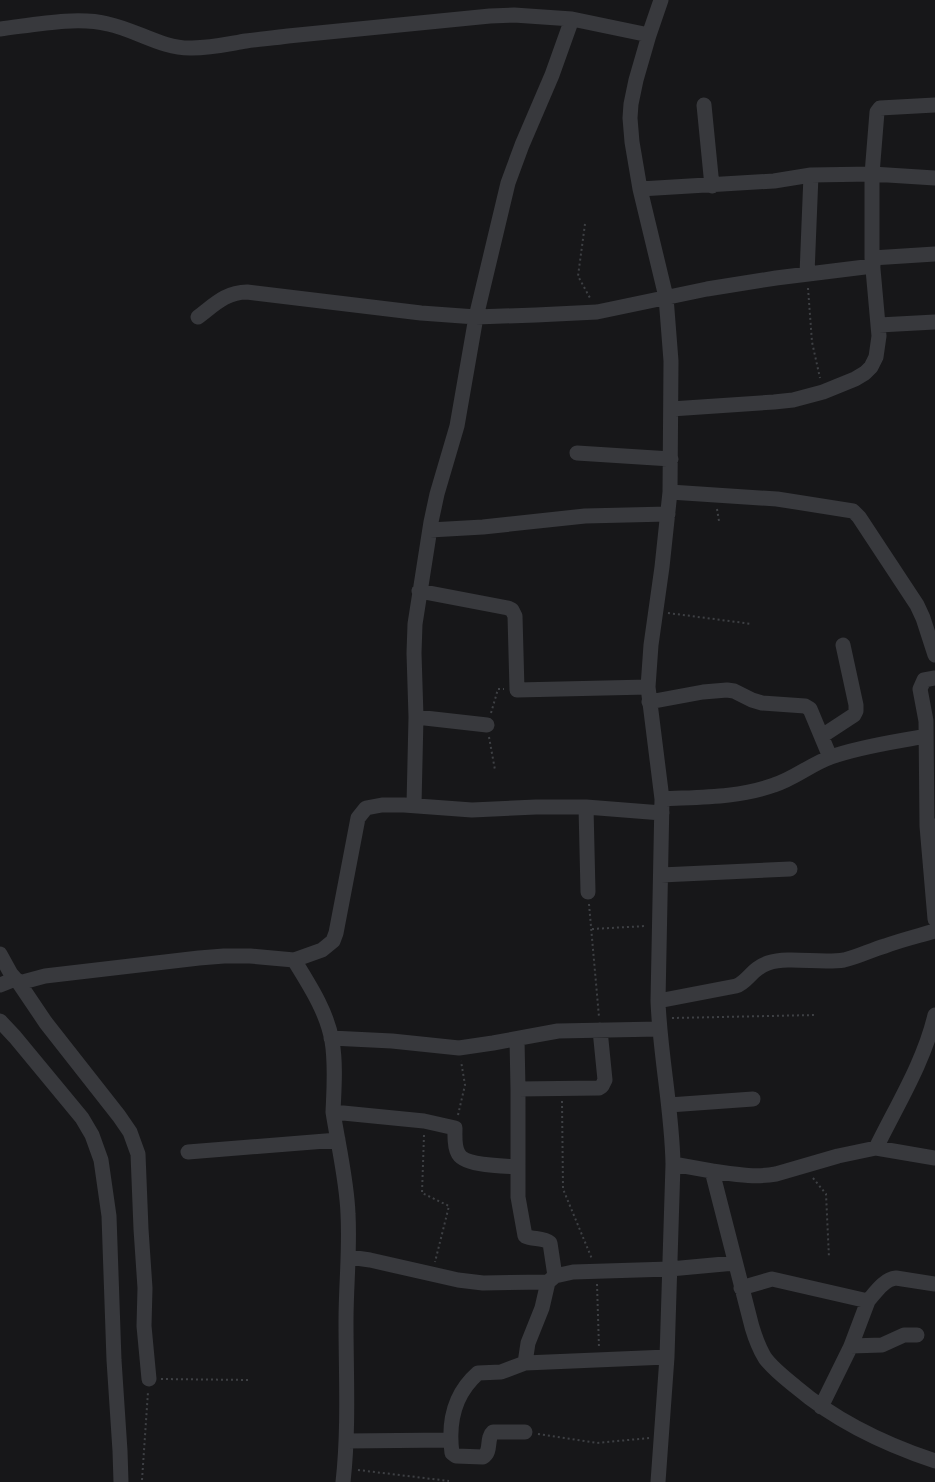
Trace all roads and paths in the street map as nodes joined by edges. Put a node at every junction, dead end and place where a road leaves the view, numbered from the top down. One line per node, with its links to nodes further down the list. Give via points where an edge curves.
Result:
1 (661, 0): 4 (street)
2 (572, 19): 3 (street, via 514,14 190,48 152,40 130,30 93,21); 4 (street); 19 (street, via 508,183)
3 (0, 29)
4 (649, 35): 11 (street, via 636,80 630,118)
5 (704, 105): 10 (street)
6 (935, 105): 7 (street, via 878,110)
7 (872, 174): 8 (street); 9 (street); 14 (street)
8 (811, 175): 10 (street); 15 (street)
9 (935, 178)
10 (712, 186): 11 (street)
11 (640, 190): 16 (street)
12 (585, 224): 17 (path, via 578,276)
13 (935, 254): 14 (street)
14 (872, 262): 15 (street); 21 (street)
15 (807, 274): 16 (street); 22 (path, via 812,342)
16 (666, 297): 17 (street); 23 (street, via 671,361)
17 (598, 312): 19 (street)
18 (198, 317): 19 (street, via 222,299 237,292 247,292)
19 (476, 317): 28 (street, via 457,426 437,494)
20 (935, 322): 21 (street)
21 (879, 325): 22 (street, via 878,349 871,367 855,379)
22 (823, 392): 23 (street, via 793,400)
23 (671, 409): 25 (street)
24 (577, 453): 25 (street)
25 (671, 459): 26 (street)
26 (670, 492): 27 (street); 31 (street, via 777,499 853,511)
27 (668, 514): 28 (street, via 585,516); 30 (street)
28 (430, 530): 29 (street)
29 (419, 591): 38 (street, via 512,610 515,616); 40 (street, via 414,653)
30 (655, 611): 33 (path); 37 (street)
31 (920, 611): 32 (street); 35 (street)
32 (935, 617)
33 (752, 624)
34 (843, 645): 42 (street, via 856,711 854,715)
35 (935, 655)
36 (935, 678): 43 (street, via 924,680 920,689)
37 (648, 686): 38 (street); 39 (street)
38 (517, 690): 41 (path, via 498,689)
39 (649, 702): 42 (street, via 730,690 762,703 807,707); 47 (street)
40 (416, 717): 41 (street); 46 (street)
41 (487, 725): 45 (path)
42 (822, 736): 44 (street)
43 (926, 736): 44 (street, via 868,746); 49 (street)
44 (830, 757): 47 (street, via 768,787)
45 (495, 770)
46 (414, 805): 48 (street, via 472,810); 58 (street, via 375,806 366,808 361,813 335,937 322,950)
47 (662, 806): 48 (street); 51 (street)
48 (586, 807): 52 (street)
49 (931, 826): 53 (street)
50 (790, 870): 51 (street)
51 (661, 875): 54 (street)
52 (588, 892): 55 (path)
53 (935, 919)
54 (659, 926): 55 (path); 61 (street)
55 (592, 929): 66 (path)
56 (935, 932): 61 (street, via 843,960 767,963 750,973 740,985)
57 (0, 954): 59 (street)
58 (294, 960): 59 (street, via 270,957 218,957); 67 (street, via 321,1008)
59 (17, 981): 60 (street); 101 (street, via 46,1023 119,1116 130,1132 138,1154)
60 (0, 985)
61 (658, 1001): 65 (street)
62 (817, 1015): 65 (path)
63 (935, 1015): 70 (street)
64 (0, 1021): 112 (street, via 82,1118 102,1160 109,1216)
65 (659, 1023): 66 (street); 74 (street)
66 (600, 1030): 68 (street, via 553,1031); 72 (street, via 604,1083 599,1088)
67 (331, 1038): 69 (street); 75 (street, via 334,1058)
68 (517, 1039): 69 (street); 71 (street)
69 (459, 1048): 77 (path, via 465,1085)
70 (930, 1050): 79 (street)
71 (518, 1089): 72 (street); 84 (street)
72 (562, 1089): 90 (path, via 563,1189)
73 (753, 1099): 74 (street)
74 (669, 1105): 82 (street)
75 (333, 1112): 76 (street); 78 (street)
76 (424, 1121): 77 (street); 91 (path, via 422,1193 449,1206)
77 (455, 1128): 84 (street, via 457,1153 463,1159 476,1163)
78 (338, 1140): 80 (street); 86 (street, via 348,1213)
79 (876, 1148): 81 (street); 83 (street)
80 (188, 1152)
81 (935, 1158)
82 (673, 1164): 85 (street); 89 (street)
83 (804, 1166): 85 (street, via 766,1176 744,1176); 87 (path, via 826,1194)
84 (518, 1167): 92 (street, via 518,1197 524,1234 527,1238 546,1240 550,1243)
85 (712, 1171): 88 (street)
86 (349, 1257): 91 (street); 107 (street)
87 (830, 1258)
88 (735, 1263): 89 (street); 94 (street)
89 (670, 1269): 90 (street); 98 (street)
90 (597, 1270): 92 (street, via 573,1272); 99 (path)
91 (433, 1273): 92 (street, via 483,1283)
92 (551, 1279): 100 (street, via 528,1343)
93 (935, 1284): 95 (street, via 890,1279)
94 (741, 1288): 95 (street, via 772,1279); 103 (street, via 758,1345 765,1357 782,1375)
95 (868, 1301): 97 (street)
96 (917, 1335): 97 (street, via 904,1335 882,1345)
97 (851, 1346): 103 (street)
98 (667, 1357): 99 (street); 105 (street)
99 (600, 1359): 100 (street)
100 (525, 1362): 106 (street, via 501,1372 476,1374 455,1405)
101 (149, 1379): 102 (path); 110 (path)
102 (250, 1380)
103 (821, 1406): 108 (street, via 880,1440)
104 (525, 1432): 105 (path, via 597,1443); 106 (street, via 493,1432 490,1435 487,1454 483,1457 454,1455)
105 (662, 1436): 113 (street)
106 (450, 1440): 107 (street)
107 (346, 1441): 109 (street)
108 (935, 1461)
109 (344, 1475): 111 (path)
110 (142, 1480)
111 (449, 1481)
112 (121, 1482)
113 (658, 1482)

